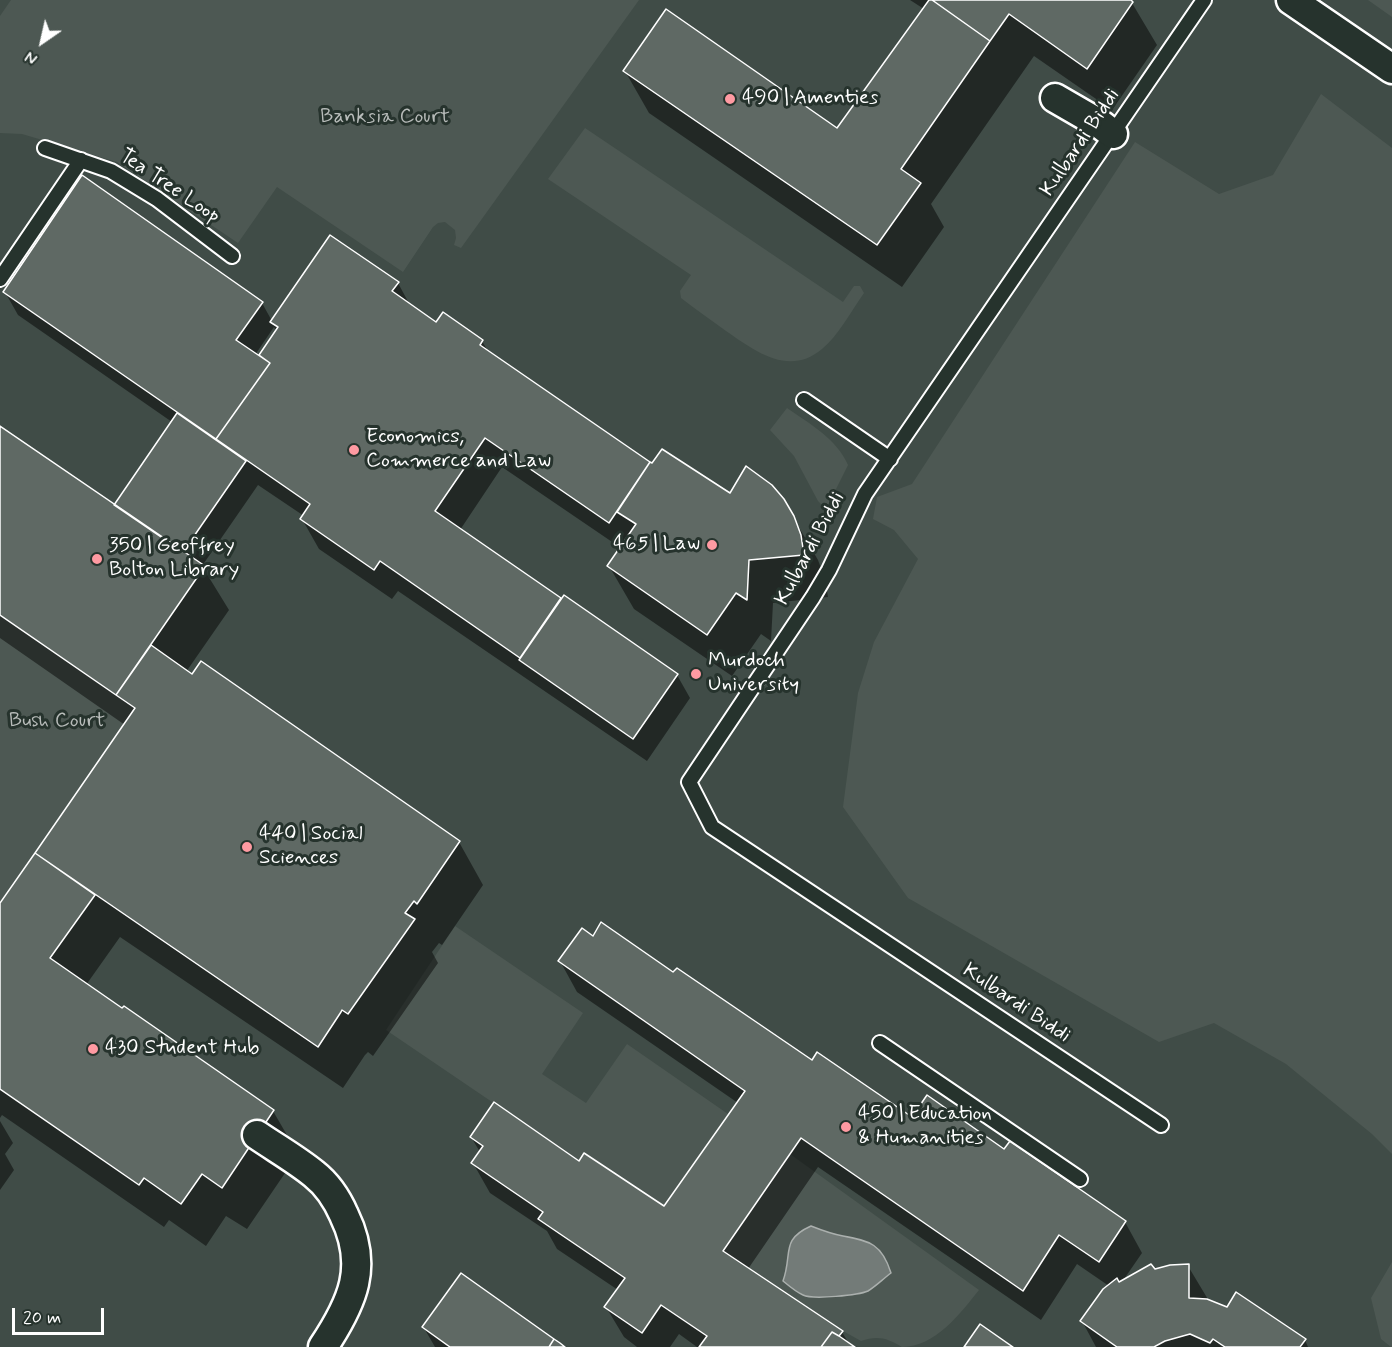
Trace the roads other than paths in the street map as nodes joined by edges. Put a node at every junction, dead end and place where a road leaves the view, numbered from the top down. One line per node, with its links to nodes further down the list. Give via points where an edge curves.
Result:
1 (1204, 0): 5 (lane, Kulbardi Biddi)
2 (1291, 0): 3 (street)
3 (1392, 69)
4 (1055, 98): 5 (street)
5 (1113, 134): 11 (lane, Kulbardi Biddi)
6 (45, 148): 7 (lane, Tea Tree Loop)
7 (81, 159): 8 (lane, Tea Tree Loop, via 111,171 157,199); 9 (lane)
8 (232, 256)
9 (0, 279)
10 (804, 400): 11 (lane)
11 (890, 459): 13 (lane, Kulbardi Biddi, via 864,494 813,597 689,782 712,827)
12 (880, 1043): 15 (lane)
13 (1161, 1125)
14 (257, 1135): 16 (street, via 316,1175 333,1193 354,1240 354,1289)
15 (1080, 1179)
16 (323, 1347)

